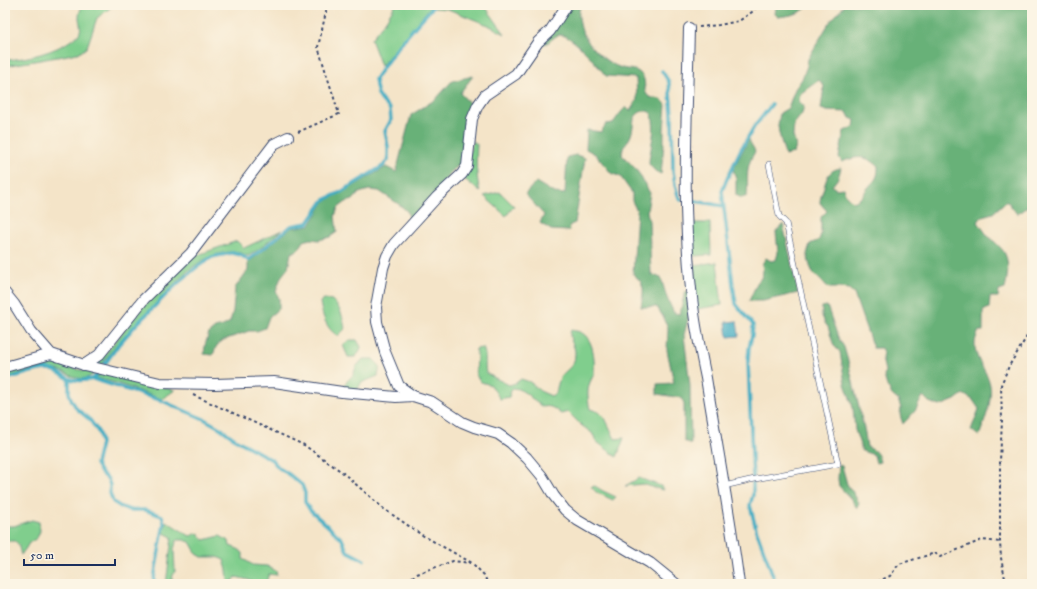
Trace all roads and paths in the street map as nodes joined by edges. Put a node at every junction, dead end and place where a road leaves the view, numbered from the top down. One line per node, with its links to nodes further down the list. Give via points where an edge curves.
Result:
1 (326, 5): 5 (path, via 318,47 340,114)
2 (567, 5): 13 (street, via 516,74 485,95 472,118 467,166 394,244 387,256 376,307 377,322 385,352 399,386)
3 (758, 5): 4 (path, via 739,21)
4 (689, 28): 14 (street, via 686,170 688,245 693,306)
5 (288, 137): 10 (street, via 274,144 191,253 144,299 98,355)
6 (769, 164): 14 (lane, via 779,216 786,223 838,464)
7 (5, 293): 9 (street, via 31,331)
8 (1032, 321): 15 (path, via 1026,338 1001,385)
9 (51, 354): 10 (street); 11 (street)
10 (84, 365): 13 (street, via 160,383 274,382 342,392)
11 (5, 367)
12 (189, 393): 16 (path, via 304,445 342,472 384,509 422,535)
13 (413, 396): 19 (street, via 432,402 462,422 498,434 511,443 542,476 565,510 577,520 650,563)
14 (724, 486): 20 (street)
15 (1000, 542): 21 (path, via 982,540 940,557 935,552 899,564 890,576); 22 (path)
16 (472, 563): 17 (path, via 453,561 417,574); 18 (path, via 484,575)
17 (402, 584)
18 (488, 584)
19 (676, 584)
20 (739, 584)
21 (872, 584)
22 (1006, 584)

